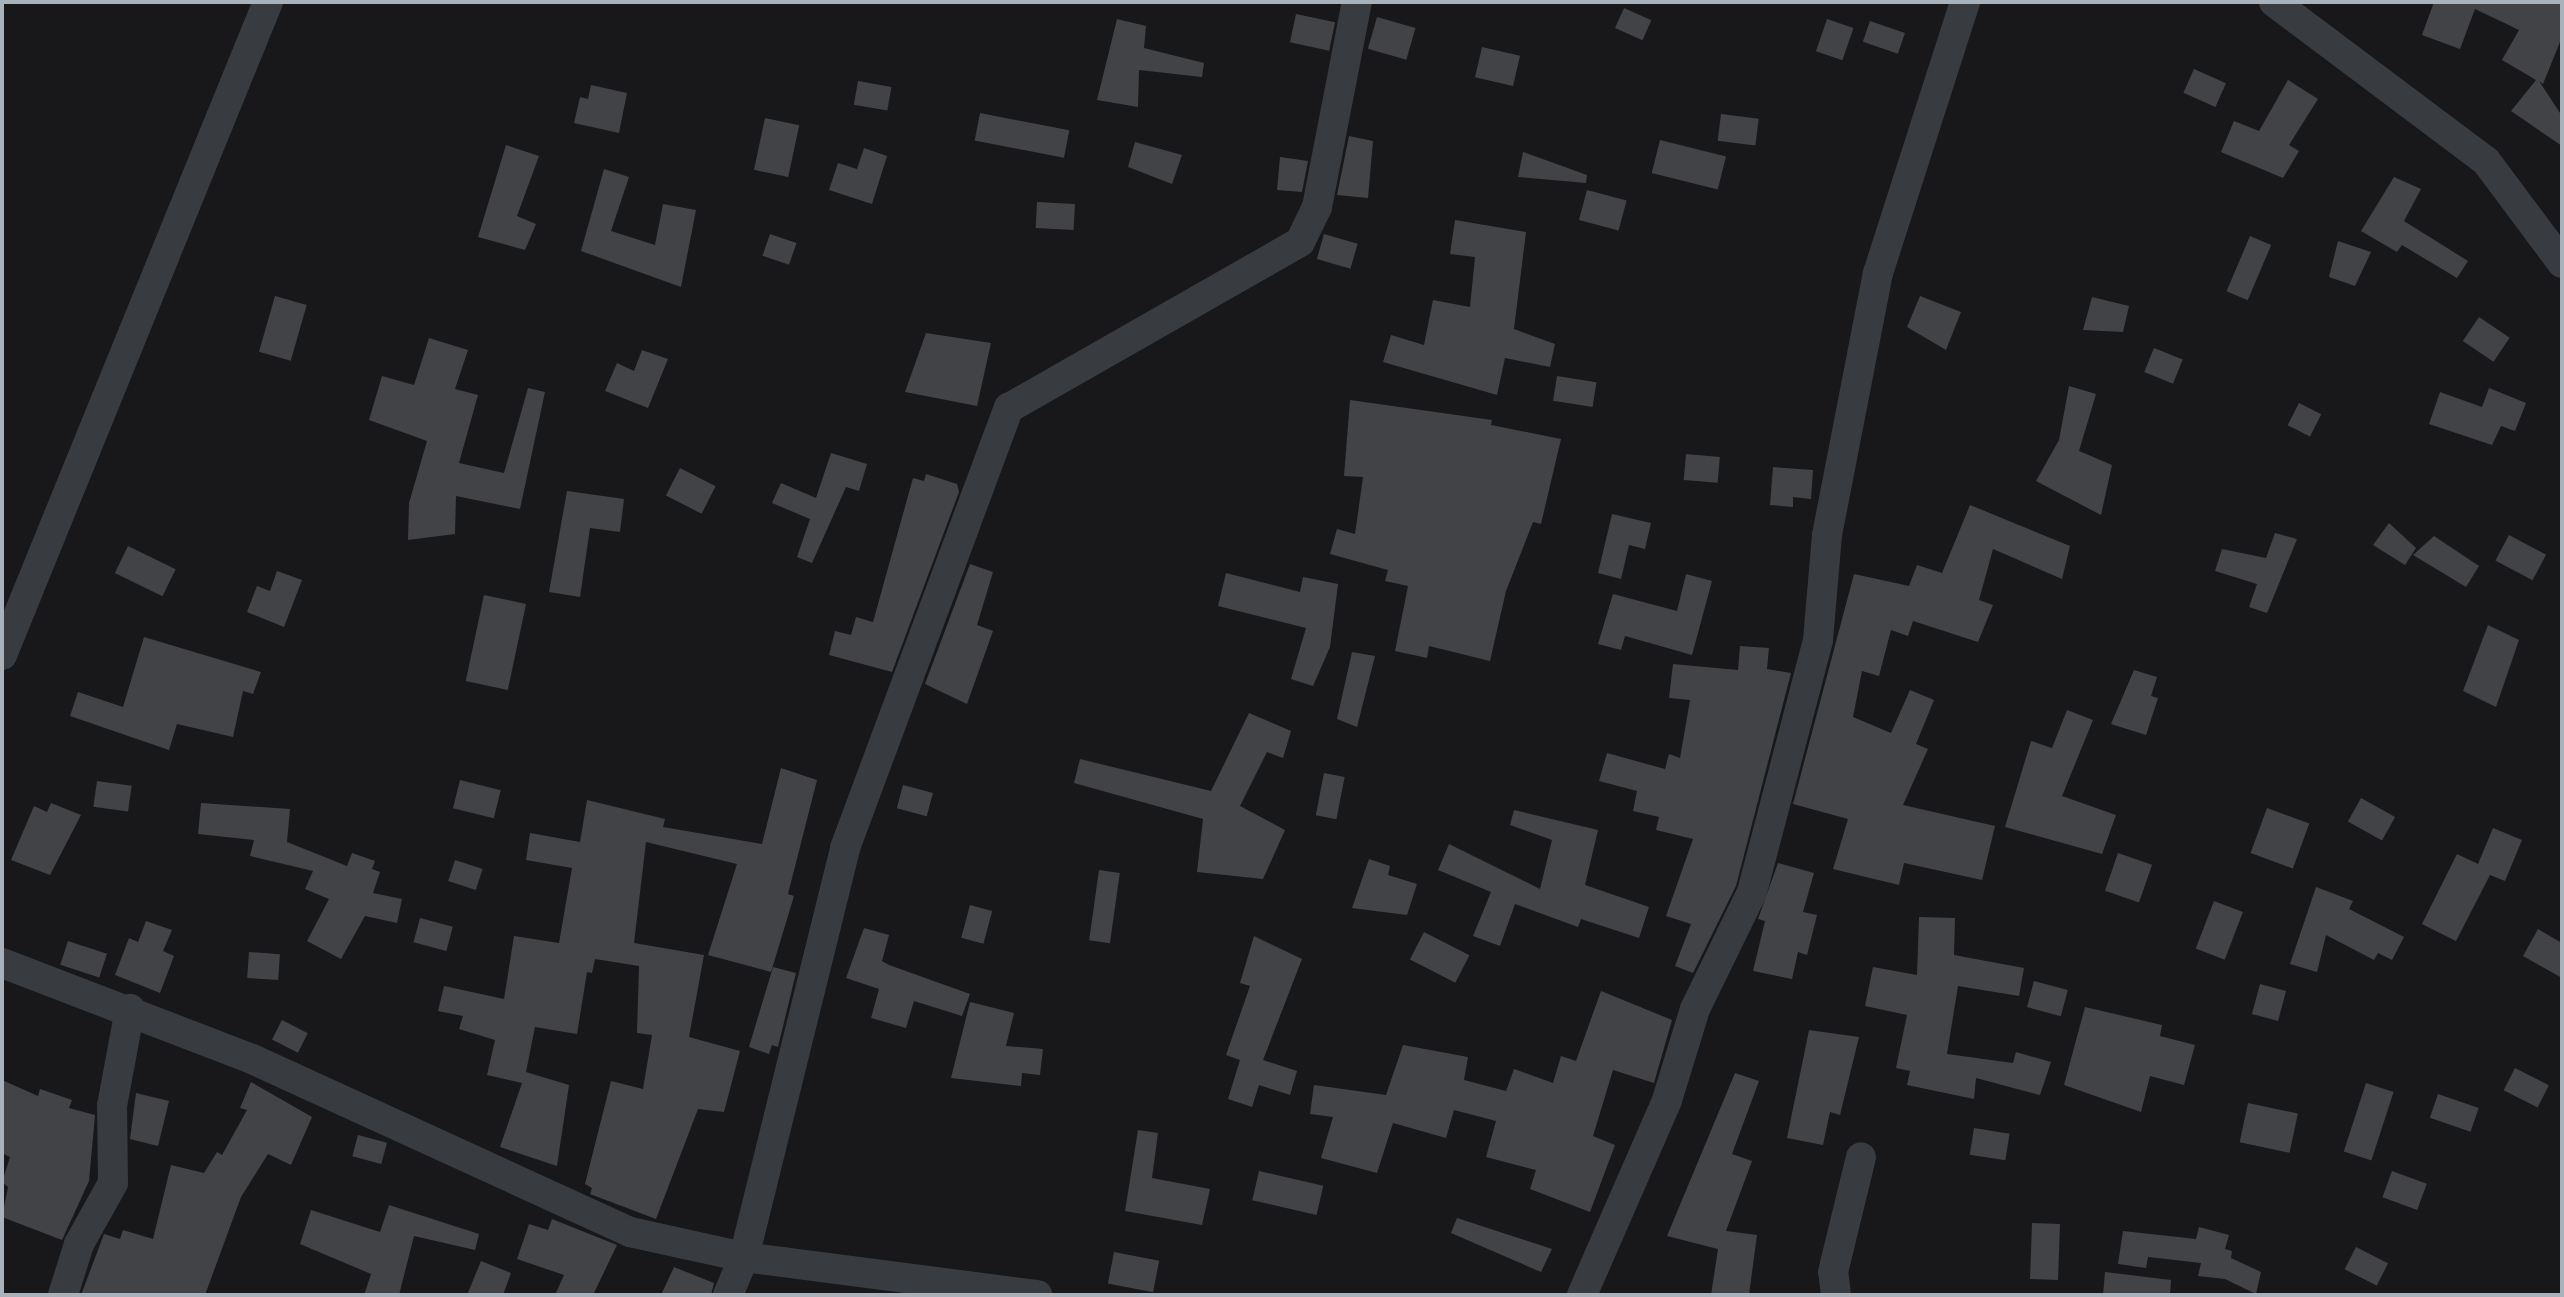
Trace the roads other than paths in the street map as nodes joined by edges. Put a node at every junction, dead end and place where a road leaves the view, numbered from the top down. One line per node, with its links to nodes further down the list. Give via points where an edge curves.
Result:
1 (268, 2): 6 (street)
2 (1357, 2): 10 (street, via 1317,207 1300,242 1009,408 845,848)
3 (1965, 2): 14 (street, via 1878,273 1828,535 1818,640 1752,892 1695,1009 1667,1100)
4 (2274, 2): 5 (street, via 2486,161)
5 (2562, 263)
6 (2, 655)
7 (2, 963): 8 (street)
8 (130, 1009): 10 (street, via 630,1232); 11 (street, via 112,1106 113,1183 79,1244)
9 (1861, 1157): 15 (street, via 1833,1272)
10 (744, 1256): 12 (street); 13 (street)
11 (63, 1295)
12 (729, 1295)
13 (1038, 1295)
14 (1582, 1295)
15 (1836, 1295)

